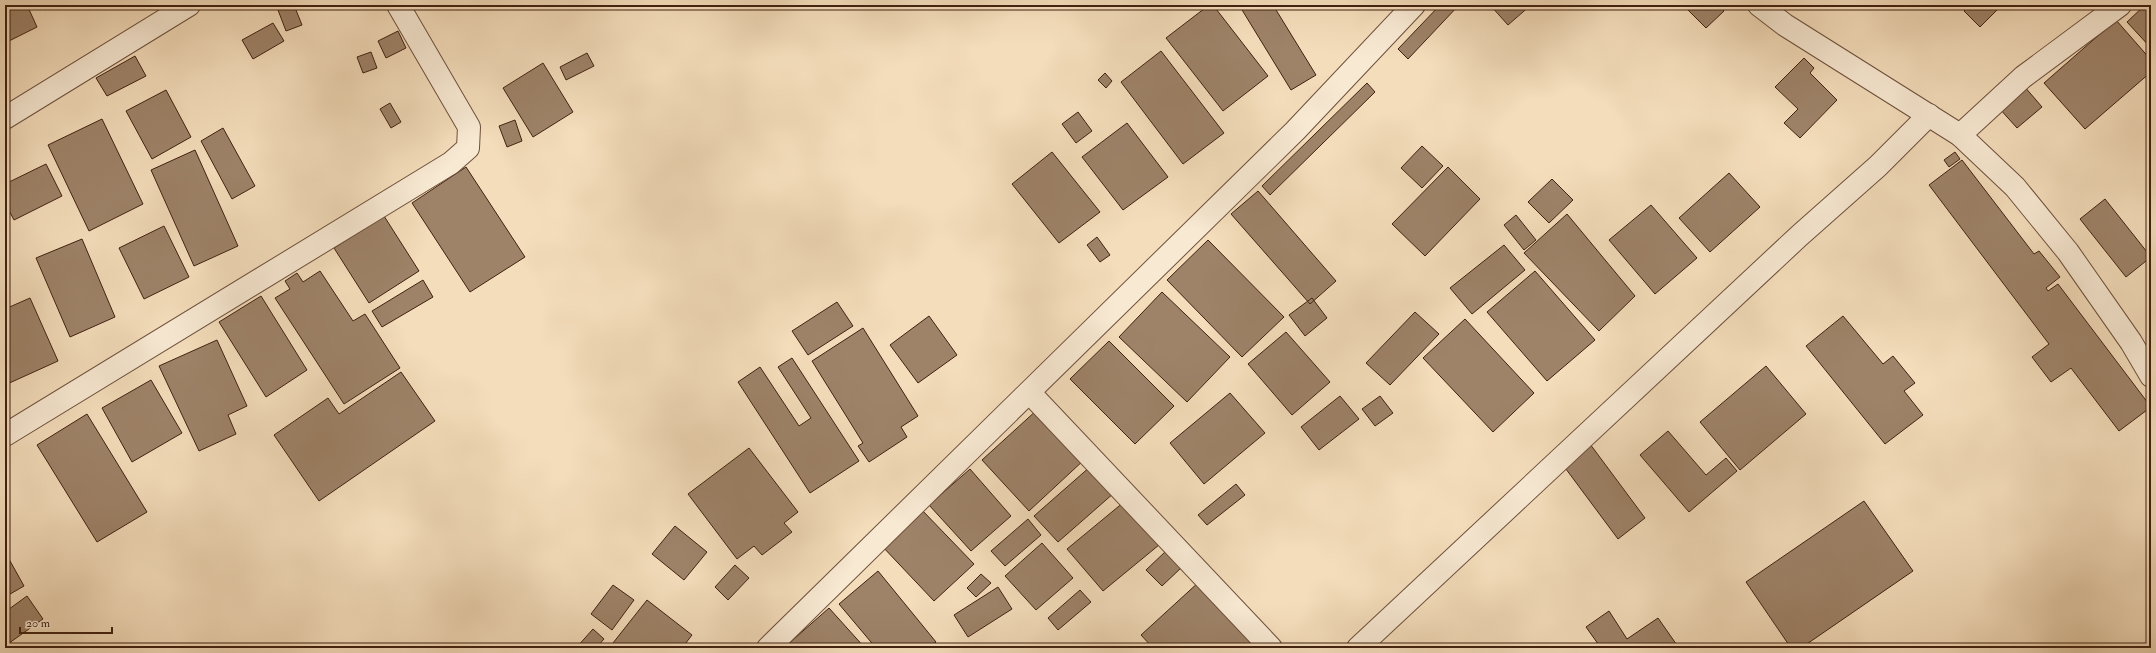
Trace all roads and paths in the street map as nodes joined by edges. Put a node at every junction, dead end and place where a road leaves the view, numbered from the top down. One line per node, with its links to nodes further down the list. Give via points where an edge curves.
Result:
1 (189, 5): 7 (street)
2 (398, 5): 11 (street, via 469,127 468,148 451,163)
3 (1414, 5): 10 (street, via 1295,131)
4 (1759, 5): 6 (street, via 1785,25)
5 (2120, 5): 8 (street, via 2023,76)
6 (1929, 115): 8 (street); 14 (street, via 1878,166)
7 (5, 118)
8 (1960, 135): 9 (street, via 2015,187 2068,252 2131,342)
9 (2151, 376)
10 (1029, 392): 12 (street); 13 (street)
11 (5, 435)
12 (768, 648)
13 (1271, 648)
14 (1358, 648)

